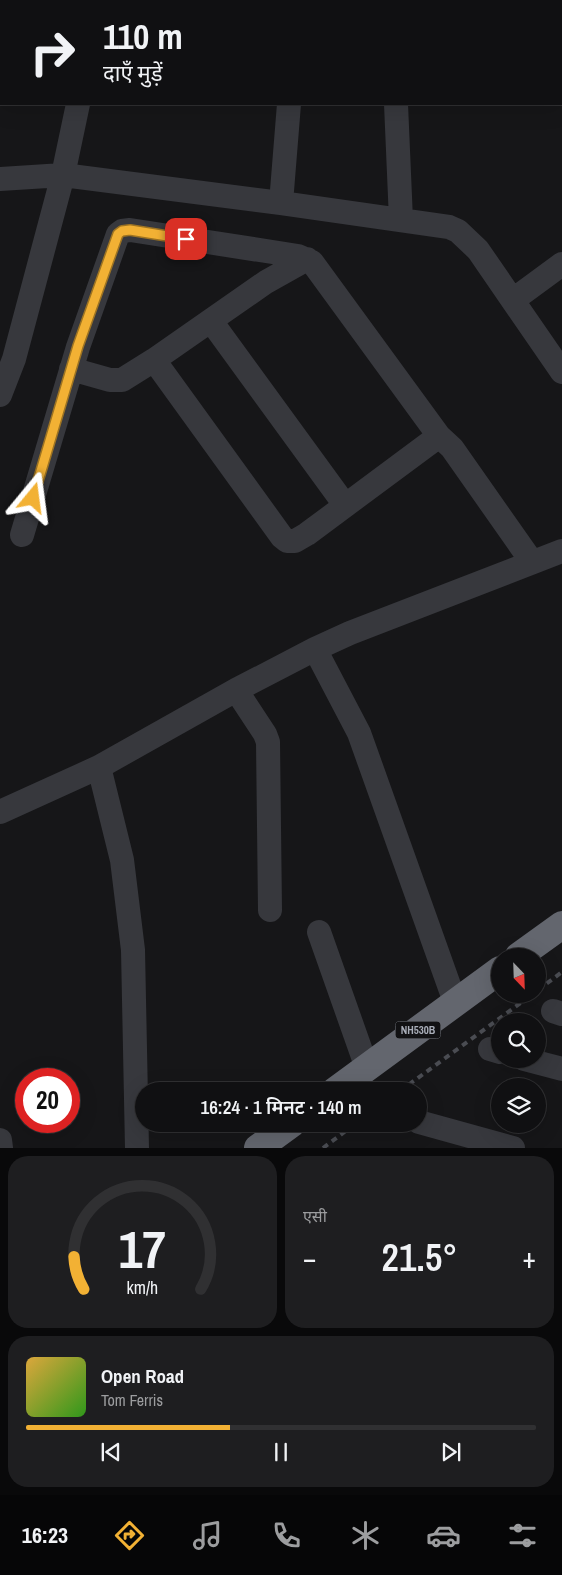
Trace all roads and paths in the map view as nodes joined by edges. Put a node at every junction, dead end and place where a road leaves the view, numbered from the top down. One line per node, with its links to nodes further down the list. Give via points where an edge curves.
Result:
1 (78, 105): 4 (street)
2 (289, 105): 6 (street)
3 (396, 105): 7 (street)
4 (63, 175): 5 (street); 6 (street); 15 (street, via 14,359)
5 (0, 179)
6 (281, 203): 7 (street)
7 (401, 220): 10 (street, via 432,223 458,231 478,250)
8 (307, 259): 11 (street, via 266,282); 13 (street, via 122,231 118,234); 16 (street)
9 (562, 264): 10 (street)
10 (513, 300): 14 (street)
11 (210, 321): 12 (street); 17 (street)
12 (154, 360): 13 (street, via 122,380 110,380); 17 (street, via 287,541 295,541 307,534)
13 (71, 369): 18 (street)
14 (562, 372)
15 (0, 395)
16 (439, 436): 17 (street); 20 (street, via 452,448)
17 (346, 505)
18 (22, 535)
19 (562, 551): 20 (street)
20 (532, 562): 21 (street)
21 (315, 649): 22 (street); 30 (street, via 359,733)
22 (236, 690): 23 (street); 25 (street, via 268,742)
23 (98, 767): 24 (street); 39 (street, via 122,860 133,950)
24 (0, 812)
25 (270, 910)
26 (562, 925): 28 (highway)
27 (319, 932): 32 (street)
28 (530, 948)
29 (491, 976): 30 (highway, NH530B)
30 (455, 1002): 32 (highway, NH530B)
31 (546, 1065): 33 (street)
32 (367, 1068): 34 (highway, NH530B)
33 (562, 1069)
34 (348, 1082)
35 (427, 1124): 41 (street)
36 (280, 1132): 40 (highway)
37 (0, 1140): 38 (street)
38 (1, 1148)
39 (137, 1148)
40 (258, 1148)
41 (513, 1148)

